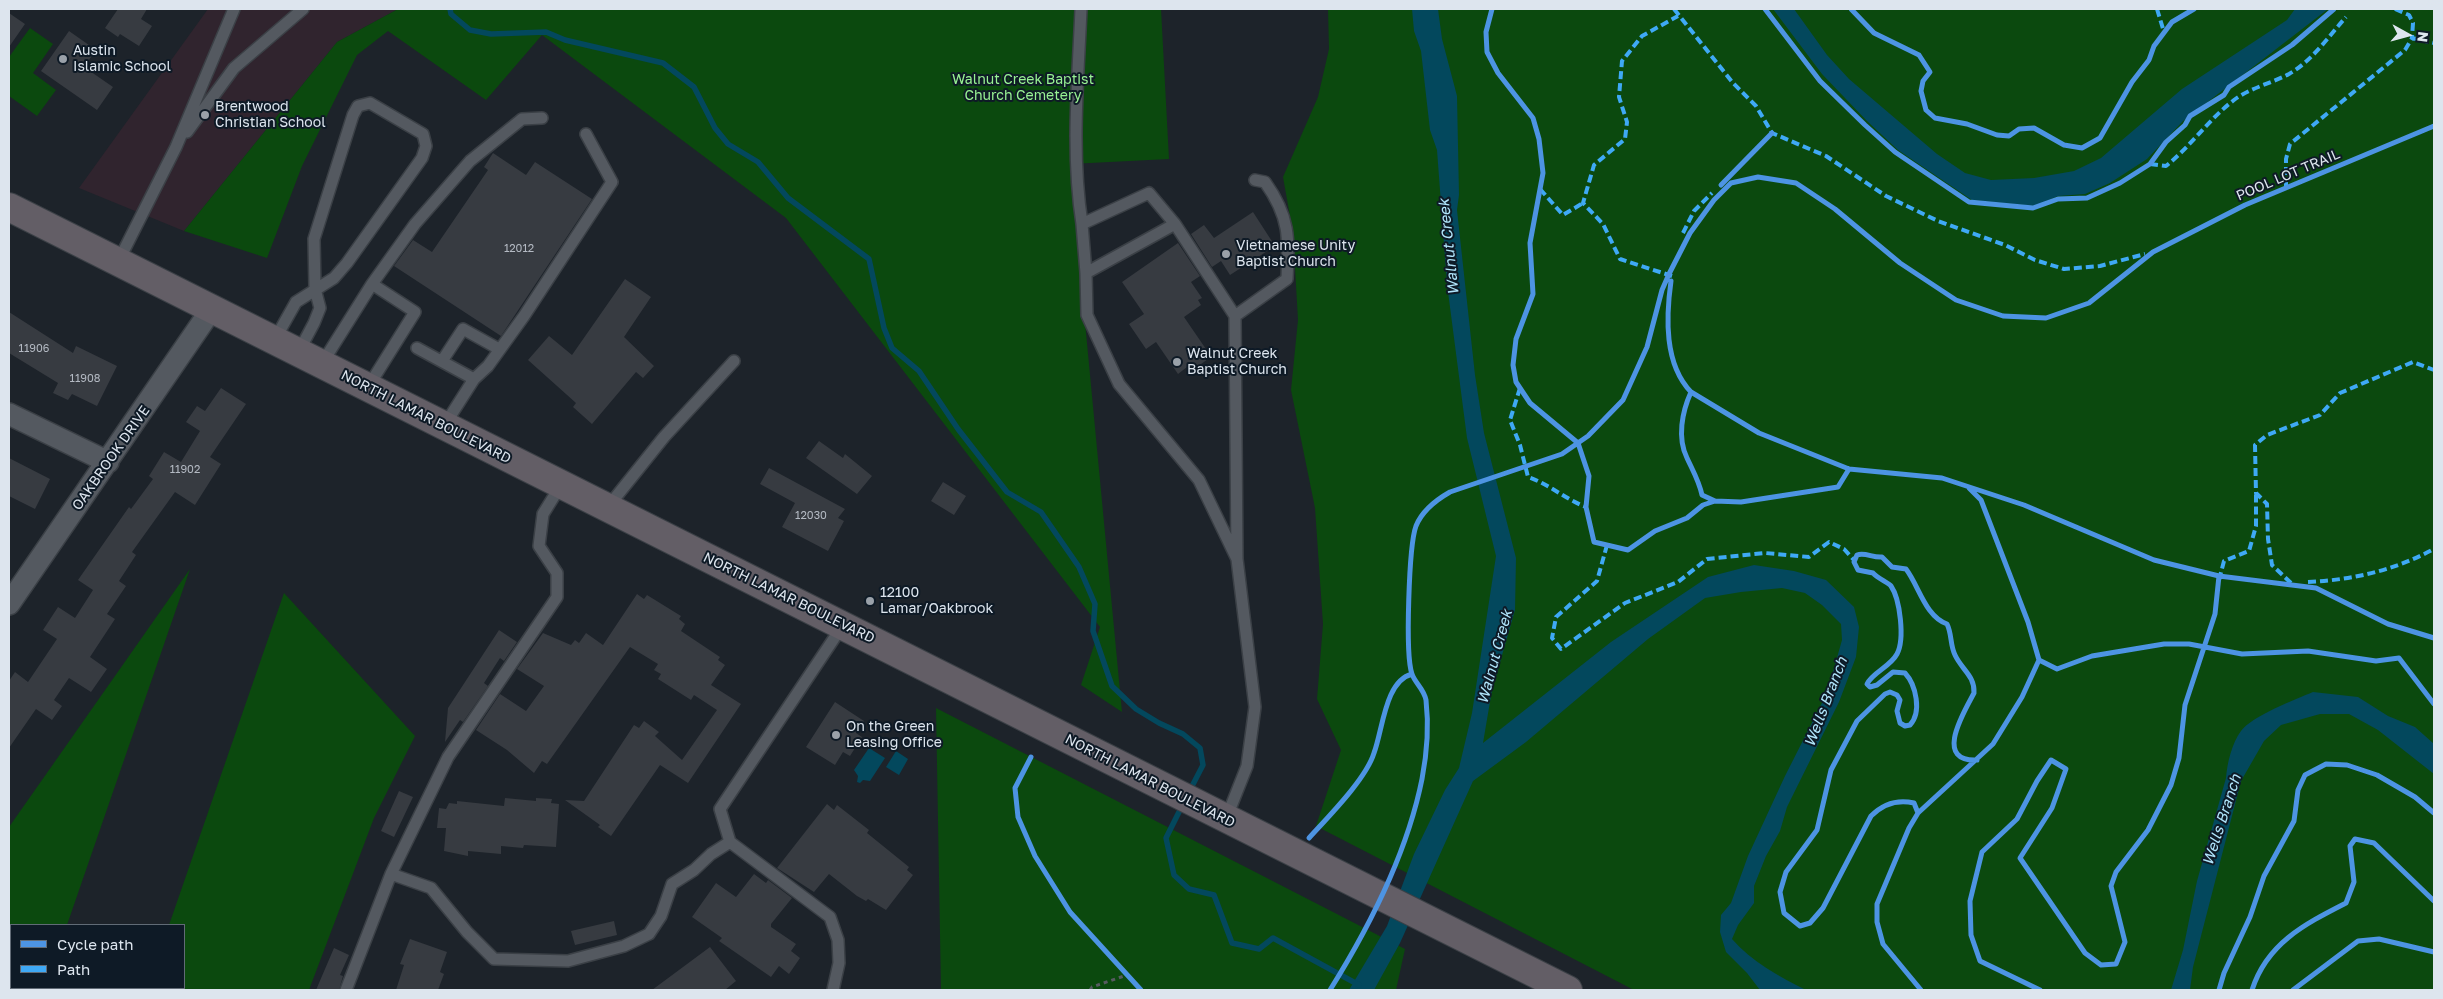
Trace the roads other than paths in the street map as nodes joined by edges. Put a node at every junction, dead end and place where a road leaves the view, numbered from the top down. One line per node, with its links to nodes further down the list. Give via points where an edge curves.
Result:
1 (234, 9): 6 (lane)
2 (303, 9): 6 (lane, via 234,68)
3 (1081, 9): 9 (lane, via 1075,134 1077,193)
4 (542, 118): 13 (lane, via 522,119 470,161 415,224)
5 (586, 134): 19 (lane, via 612,182)
6 (176, 147): 11 (lane)
7 (1255, 180): 16 (lane, via 1265,182 1278,199 1289,235 1287,279)
8 (9, 207): 11 (main road, NORTH LAMAR BOULEVARD)
9 (1082, 224): 10 (lane, via 1149,194); 12 (lane)
10 (1175, 224): 12 (lane); 16 (lane)
11 (118, 262): 15 (main road, NORTH LAMAR BOULEVARD)
12 (1086, 272): 30 (lane, via 1087,315 1119,384 1199,480)
13 (372, 284): 20 (lane); 24 (lane, via 415,312)
14 (315, 289): 14 (lane, via 334,278 354,253 422,158 426,146 423,134 370,103 358,106 353,115 314,238); 17 (lane, via 296,302); 20 (lane, via 320,308 314,323)
15 (211, 310): 17 (main road, NORTH LAMAR BOULEVARD); 27 (street, OAKBROOK DRIVE)
16 (1235, 316): 30 (lane)
17 (274, 341): 20 (main road, NORTH LAMAR BOULEVARD)
18 (417, 348): 21 (lane)
19 (499, 349): 21 (lane, via 464,329); 23 (lane)
20 (309, 359): 24 (main road, NORTH LAMAR BOULEVARD)
21 (442, 361): 23 (lane)
22 (734, 361): 29 (lane, via 664,437)
23 (474, 379): 26 (lane)
24 (368, 388): 26 (main road, NORTH LAMAR BOULEVARD)
25 (9, 414): 27 (street)
26 (444, 426): 28 (main road, NORTH LAMAR BOULEVARD)
27 (108, 462): 31 (street, OAKBROOK DRIVE)
28 (561, 485): 29 (main road, NORTH LAMAR BOULEVARD); 35 (lane, via 543,514 539,546 557,573 557,597 448,757)
29 (607, 508): 32 (main road, NORTH LAMAR BOULEVARD)
30 (1238, 559): 33 (lane, via 1255,707 1248,766)
31 (9, 604)
32 (842, 625): 33 (main road, NORTH LAMAR BOULEVARD); 34 (lane, via 720,809)
33 (1223, 818): 38 (main road, NORTH LAMAR BOULEVARD)
34 (730, 842): 35 (lane, via 672,884 661,916 649,934 624,946 568,961 494,959 431,888); 37 (lane, via 830,917 838,940 839,963)
35 (392, 874): 36 (lane)
36 (346, 990)
37 (833, 990)
38 (1568, 990)

